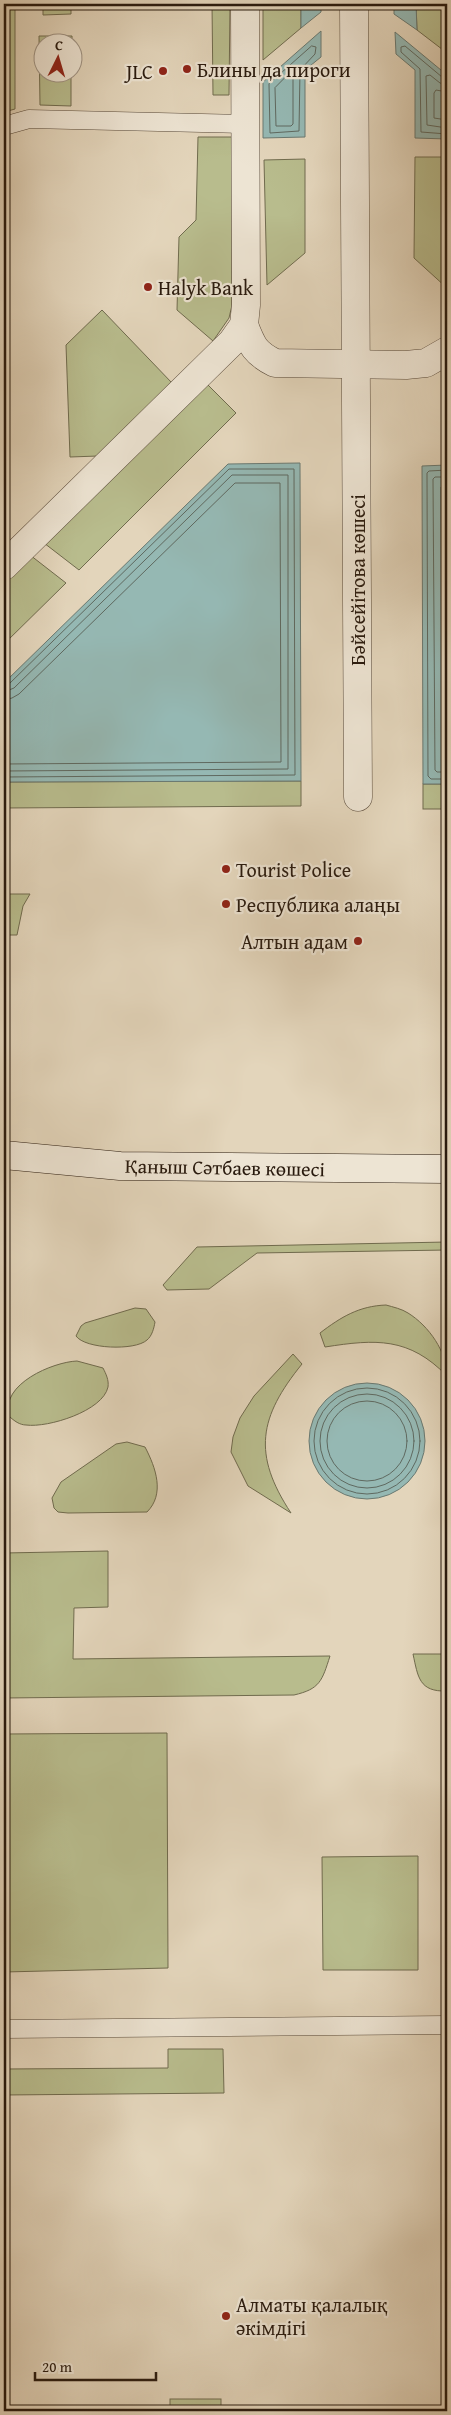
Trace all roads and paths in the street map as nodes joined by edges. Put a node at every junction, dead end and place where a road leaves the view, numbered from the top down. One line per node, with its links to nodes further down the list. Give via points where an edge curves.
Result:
1 (245, 4): 3 (street)
2 (354, 4): 7 (street, Бәйсейітова көшесі)
3 (245, 124): 4 (lane, via 39,119); 5 (street)
4 (4, 126)
5 (244, 325): 7 (street, via 259,355 276,363); 8 (street, via 232,342)
6 (447, 351): 7 (street, via 426,363)
7 (356, 363): 9 (street, Бәйсейітова көшесі)
8 (4, 566)
9 (358, 797)
10 (4, 1155): 11 (street, Қаныш Сәтбаев көшесі, via 120,1166)
11 (447, 1169)
12 (447, 2025): 13 (lane)
13 (4, 2029)

